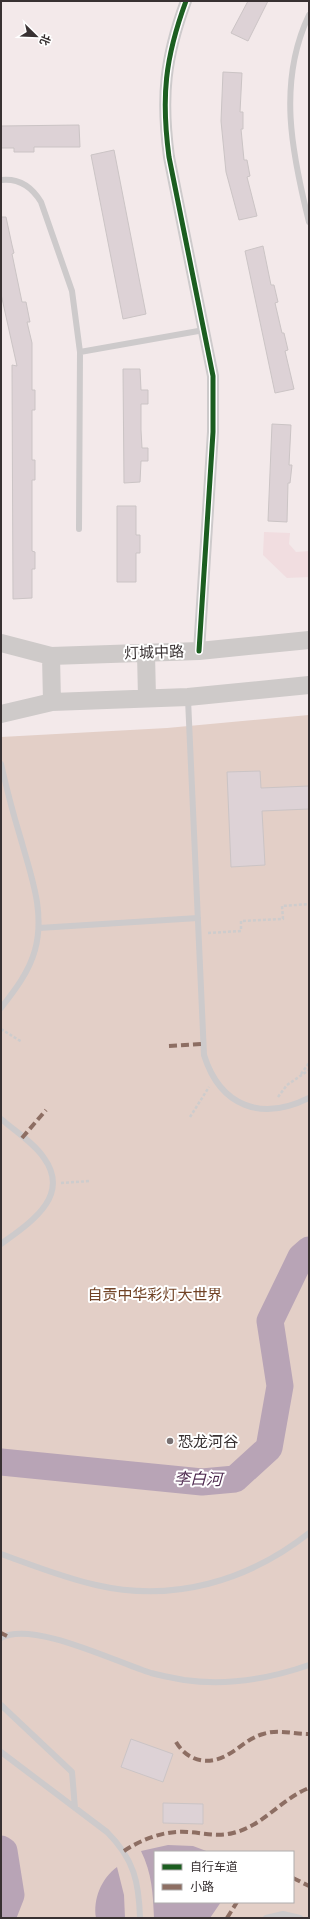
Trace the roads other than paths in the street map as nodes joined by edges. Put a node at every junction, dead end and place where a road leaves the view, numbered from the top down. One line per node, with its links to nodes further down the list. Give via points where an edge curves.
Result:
1 (186, 1): 5 (street, via 175,30 166,76 164,123)
2 (309, 16): 4 (lane, via 294,58 291,110 294,158)
3 (1, 180): 6 (lane, via 18,181 26,185 36,193 41,202 72,291)
4 (309, 222)
5 (204, 330): 6 (lane); 10 (street, via 213,376 213,432)
6 (80, 352): 7 (lane)
7 (79, 528)
8 (309, 640): 10 (main road, 灯城中路)
9 (1, 643): 12 (main road, 灯城中路)
10 (199, 650): 11 (main road, 灯城中路)
11 (146, 653): 12 (main road, 灯城中路); 15 (main road)
12 (51, 656): 16 (main road)
13 (309, 685): 14 (main road)
14 (188, 697): 15 (main road); 19 (lane)
15 (147, 698): 16 (main road)
16 (52, 702): 17 (main road)
17 (1, 714)
18 (1, 764): 20 (lane, via 36,891)
19 (198, 918): 20 (lane); 22 (lane, via 204,1055 214,1080 234,1100 246,1106 272,1110 290,1107)
20 (39, 928): 21 (lane, via 30,965)
21 (1, 1008)
22 (309, 1098)
23 (1, 1119): 24 (lane, via 44,1158 51,1170 53,1184 50,1199 35,1218)
24 (1, 1244)
25 (309, 1533): 26 (lane, via 280,1555 233,1577 207,1585 160,1591 97,1585)
26 (1, 1554)
27 (1, 1638): 28 (lane, via 16,1634 32,1634 62,1641 151,1673 201,1682 263,1678)
28 (309, 1665)
29 (1, 1705): 31 (lane, via 72,1772)
30 (1, 1752): 31 (lane)
31 (75, 1808): 32 (lane, via 107,1832 124,1851 136,1877)
32 (140, 1918)
33 (266, 1918): 34 (lane, via 283,1914)
34 (300, 1918)

